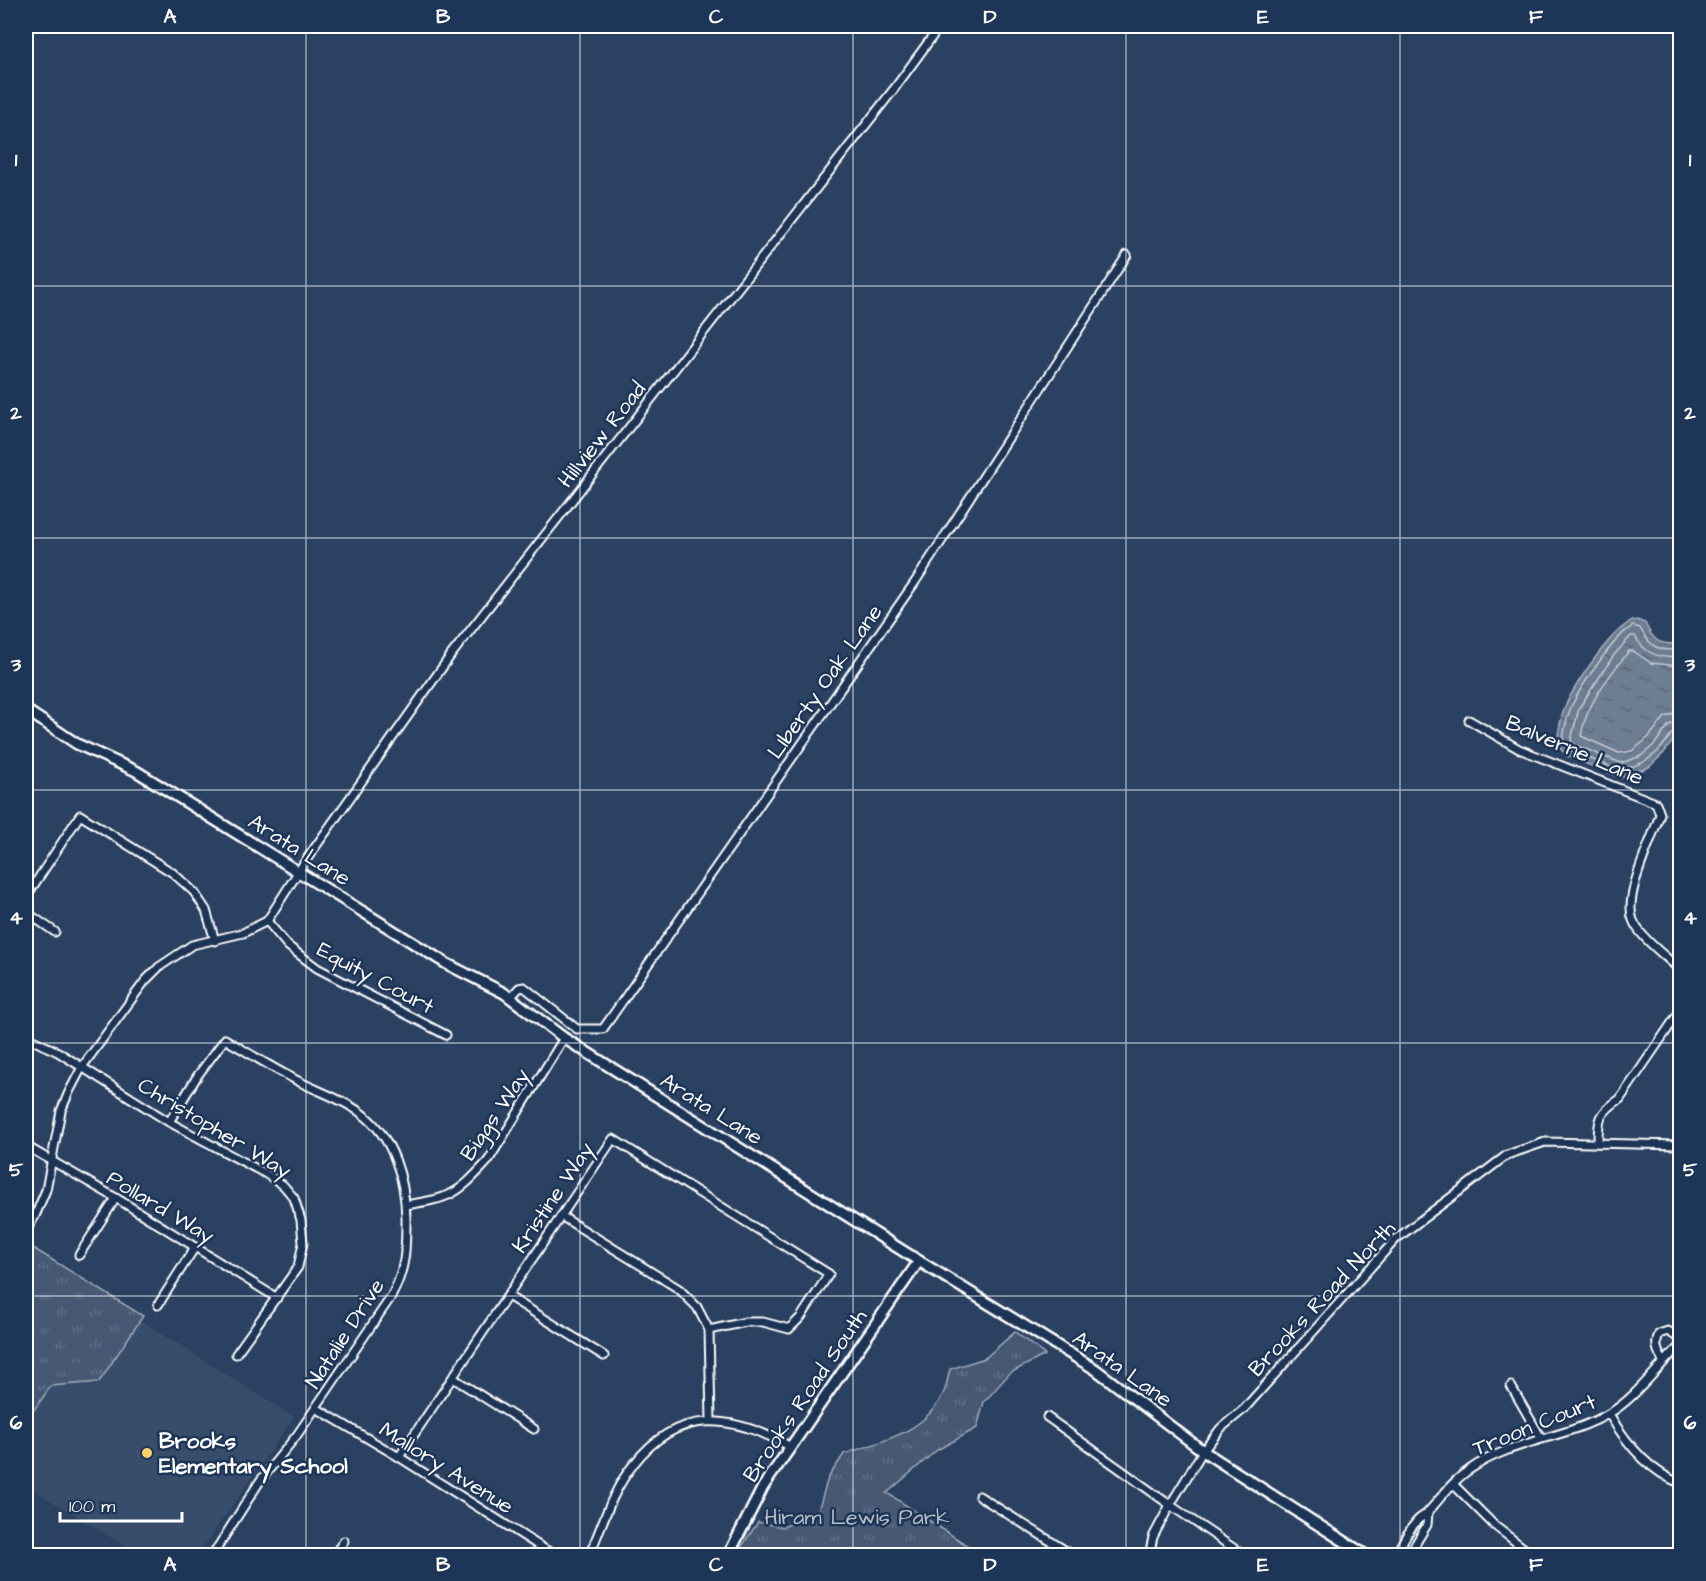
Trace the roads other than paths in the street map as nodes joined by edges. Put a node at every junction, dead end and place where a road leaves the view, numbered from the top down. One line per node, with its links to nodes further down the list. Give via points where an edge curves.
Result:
1 (940, 26): 5 (street, Hillview Road, via 451,655)
2 (1126, 255): 12 (street, LIberty Oak Lane, via 915,582 603,1029 577,1029 524,987)
3 (27, 714): 5 (street, Arata Lane, via 77,744 136,771)
4 (1470, 720): 11 (street, Balverne Lane, via 1519,749 1656,803 1660,814 1630,896 1632,920)
5 (299, 871): 8 (street, Hillview Road); 12 (street, Arata Lane, via 447,964)
6 (26, 897): 10 (street, via 80,815 173,873 194,892 206,910)
7 (26, 912): 9 (street)
8 (267, 921): 10 (street); 14 (street, Equity Court, via 288,946 317,968)
9 (55, 932)
10 (215, 941): 17 (street, via 192,945 159,967)
11 (1680, 970)
12 (510, 998): 16 (street, Arata Lane)
13 (1680, 1011): 19 (street, via 1620,1099 1598,1120)
14 (446, 1035)
15 (26, 1037): 17 (street, Christopher Way)
16 (564, 1038): 24 (street, Biggs Way, via 488,1161 472,1179 454,1194); 29 (street, Arata Lane)
17 (82, 1067): 18 (street, Christopher Way); 22 (street, via 61,1111)
18 (169, 1122): 24 (street, Natalie Drive, via 225,1039 272,1068 360,1112 376,1126 397,1162); 31 (street, Christopher Way, via 266,1174 294,1198 303,1243 298,1267)
19 (1598, 1143): 20 (street, Brooks Road North); 48 (street, Brooks Road North, via 1545,1142 1507,1155 1396,1239)
20 (1680, 1145)
21 (26, 1146): 22 (street, Pollard Way)
22 (51, 1162): 23 (street, Pollard Way); 26 (street, via 46,1190)
23 (116, 1198): 27 (street, Pollard Way); 28 (street)
24 (406, 1205): 41 (street, Natalie Drive, via 406,1257 401,1280)
25 (561, 1216): 30 (street, Kristine Way); 33 (street, via 679,1289 697,1307); 33 (street, Kristine Way, via 613,1139 829,1274 789,1329 746,1322)
26 (26, 1231)
27 (195, 1247): 31 (street, Pollard Way); 32 (street)
28 (79, 1255)
29 (919, 1261): 47 (street, Brooks Road South); 48 (street, Arata Lane, via 1095,1369)
30 (508, 1296): 37 (street); 39 (street, Kristine Way)
31 (277, 1298): 36 (street, Christopher Way)
32 (158, 1305)
33 (709, 1330): 44 (street)
34 (1680, 1339): 38 (street, via 1668,1332 1659,1334 1657,1352)
35 (1680, 1346): 38 (street, Troon Court)
36 (236, 1354)
37 (604, 1356)
38 (1664, 1361): 42 (street, Troon Court, via 1634,1395)
39 (453, 1378): 45 (street); 49 (street, Kristine Way)
40 (1511, 1386): 46 (street)
41 (316, 1408): 49 (street, Mallory Avenue); 58 (street, Natalie Drive, via 260,1481)
42 (1609, 1414): 46 (street, Troon Court); 50 (street, via 1637,1453 1656,1470)
43 (1047, 1417): 53 (street)
44 (711, 1420): 47 (street, via 766,1433); 61 (street, via 683,1425 657,1440 633,1465 616,1493)
45 (534, 1429)
46 (1541, 1438): 51 (street, Troon Court, via 1469,1469)
47 (791, 1447): 62 (street, Brooks Road South, via 763,1487)
48 (1203, 1451): 53 (street, Brooks Road North); 66 (street, Arata Lane)
49 (399, 1457): 60 (street, Mallory Avenue)
50 (1680, 1483)
51 (1453, 1484): 54 (street, Troon Court); 69 (street, via 1495,1526)
52 (979, 1496): 63 (street)
53 (1170, 1505): 64 (street, Brooks Road North, via 1153,1537); 65 (street)
54 (1428, 1513): 67 (street, Troon Court, via 1418,1520); 68 (street, Troon Court, via 1427,1525)
55 (344, 1541): 59 (street)
56 (26, 1545): 57 (street)
57 (38, 1554)
58 (212, 1556)
59 (333, 1556)
60 (558, 1556)
61 (589, 1556)
62 (728, 1556)
63 (1074, 1556)
64 (1149, 1556)
65 (1245, 1556)
66 (1367, 1556)
67 (1396, 1556)
68 (1408, 1556)
69 (1533, 1556)

